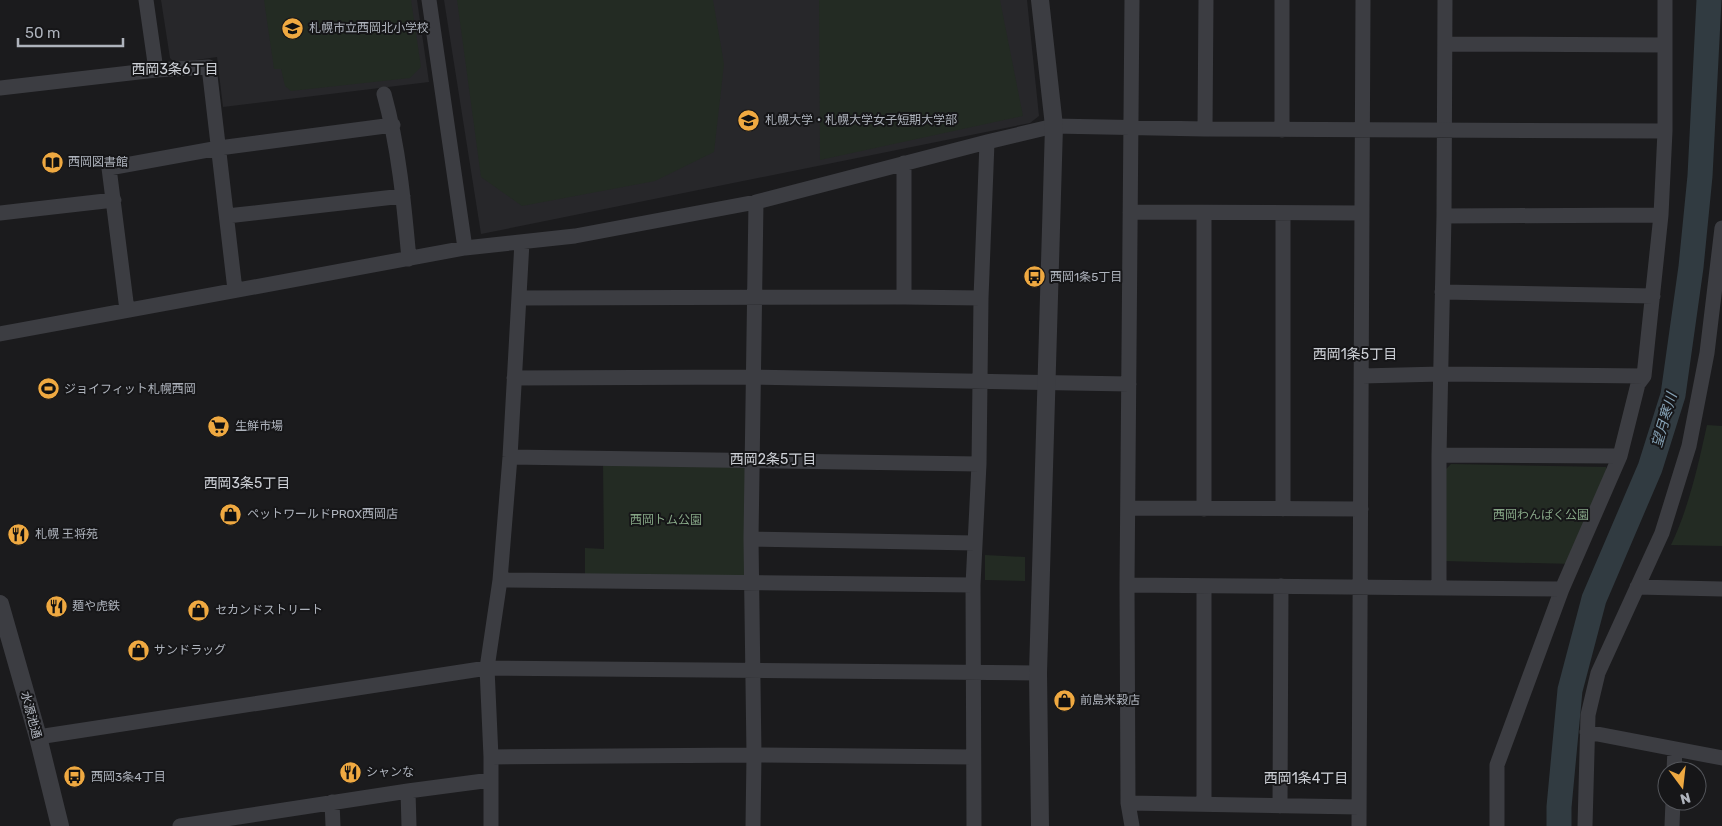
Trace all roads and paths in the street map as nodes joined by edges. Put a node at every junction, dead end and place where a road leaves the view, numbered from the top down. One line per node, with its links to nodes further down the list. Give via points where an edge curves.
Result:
1 (146, 0): 12 (street)
2 (429, 0): 39 (street)
3 (1040, 0): 16 (street)
4 (1132, 0): 17 (street)
5 (1206, 0): 18 (street)
6 (1282, 0): 20 (street)
7 (1363, 0): 19 (street)
8 (1445, 0): 10 (street)
9 (1665, 0): 11 (street)
10 (1445, 44): 11 (street); 21 (street)
11 (1665, 45): 22 (street)
12 (156, 70): 13 (street); 24 (street, via 209,68)
13 (0, 88)
14 (384, 94): 15 (street)
15 (392, 125): 24 (street); 26 (street)
16 (1054, 126): 17 (street); 23 (street); 57 (street)
17 (1131, 127): 18 (street); 29 (street)
18 (1205, 129): 20 (street)
19 (1362, 129): 20 (street); 21 (street); 31 (street)
20 (1282, 130)
21 (1445, 130): 22 (street); 36 (street)
22 (1665, 131): 34 (street)
23 (987, 142): 25 (street); 47 (street)
24 (219, 148): 27 (street, via 109,168); 35 (street)
25 (904, 163): 28 (street); 43 (street)
26 (403, 196): 35 (street); 40 (street)
27 (114, 200): 32 (street); 48 (street)
28 (756, 202): 38 (street, via 575,236); 46 (street)
29 (1130, 212): 30 (street); 58 (street)
30 (1204, 213): 33 (street); 65 (street)
31 (1362, 213): 33 (street); 52 (street)
32 (0, 214)
33 (1283, 214): 66 (street)
34 (1661, 215): 36 (street); 44 (street)
35 (227, 216): 41 (street)
36 (1444, 216): 42 (street)
37 (1722, 228): 50 (street)
38 (522, 242): 39 (street); 45 (street)
39 (465, 248): 40 (street)
40 (409, 259): 41 (street)
41 (235, 290): 48 (street)
42 (1442, 292): 44 (street); 51 (street)
43 (904, 296): 46 (street); 47 (street)
44 (1653, 296): 53 (street)
45 (520, 298): 46 (street); 55 (street)
46 (755, 298): 54 (street)
47 (981, 298): 56 (street)
48 (127, 310): 49 (street)
49 (0, 334)
50 (1714, 353): 78 (street, via 1662,533)
51 (1441, 374): 52 (street); 53 (street); 59 (street)
52 (1362, 376): 67 (street)
53 (1644, 376): 60 (street, via 1638,384)
54 (754, 377): 55 (street); 56 (street); 62 (street)
55 (514, 378): 61 (street)
56 (980, 382): 57 (street); 63 (street)
57 (1046, 383): 58 (street); 85 (street)
58 (1129, 384): 64 (street)
59 (1439, 455): 60 (street); 77 (street)
60 (1620, 456): 79 (street)
61 (510, 457): 62 (street); 70 (street)
62 (752, 460): 63 (street); 68 (street)
63 (978, 464): 69 (street)
64 (1128, 508): 65 (street); 73 (street)
65 (1204, 509): 66 (street)
66 (1283, 509): 67 (street)
67 (1361, 509): 76 (street)
68 (751, 539): 69 (street); 71 (street)
69 (975, 543): 72 (street)
70 (500, 580): 71 (street); 82 (street)
71 (751, 583): 72 (street); 83 (street)
72 (973, 585): 84 (street)
73 (1127, 585): 74 (street); 97 (street)
74 (1204, 586): 75 (street); 98 (street)
75 (1281, 586): 76 (street); 99 (street)
76 (1360, 587): 77 (street); 100 (street)
77 (1439, 587): 79 (street)
78 (1636, 587): 80 (street); 86 (street, via 1598,673)
79 (1562, 589): 113 (street, via 1498,765)
80 (1722, 589)
81 (0, 604): 87 (street, 水源池通)
82 (487, 668): 83 (street); 87 (street); 90 (street)
83 (752, 670): 84 (street); 89 (street)
84 (974, 673): 85 (street); 91 (street)
85 (1038, 673): 110 (street)
86 (1587, 732): 88 (street); 114 (street)
87 (38, 737): 103 (street, 水源池通)
88 (1675, 750): 92 (street); 93 (street)
89 (754, 756): 90 (street); 91 (street); 108 (street)
90 (491, 757): 94 (street)
91 (973, 757): 109 (street)
92 (1722, 758)
93 (1674, 761)
94 (491, 780): 95 (street); 107 (street)
95 (408, 791): 96 (street); 106 (street)
96 (332, 802): 102 (street); 105 (street)
97 (1128, 803): 98 (street); 111 (street)
98 (1204, 804): 99 (street)
99 (1280, 806): 100 (street)
100 (1359, 807): 112 (street)
101 (1673, 811): 115 (street)
102 (256, 820): 104 (street)
103 (60, 826)
104 (180, 826)
105 (333, 826)
106 (409, 826)
107 (491, 826)
108 (753, 826)
109 (974, 826)
110 (1040, 826)
111 (1132, 826)
112 (1359, 826)
113 (1497, 826)
114 (1585, 826)
115 (1672, 826)

